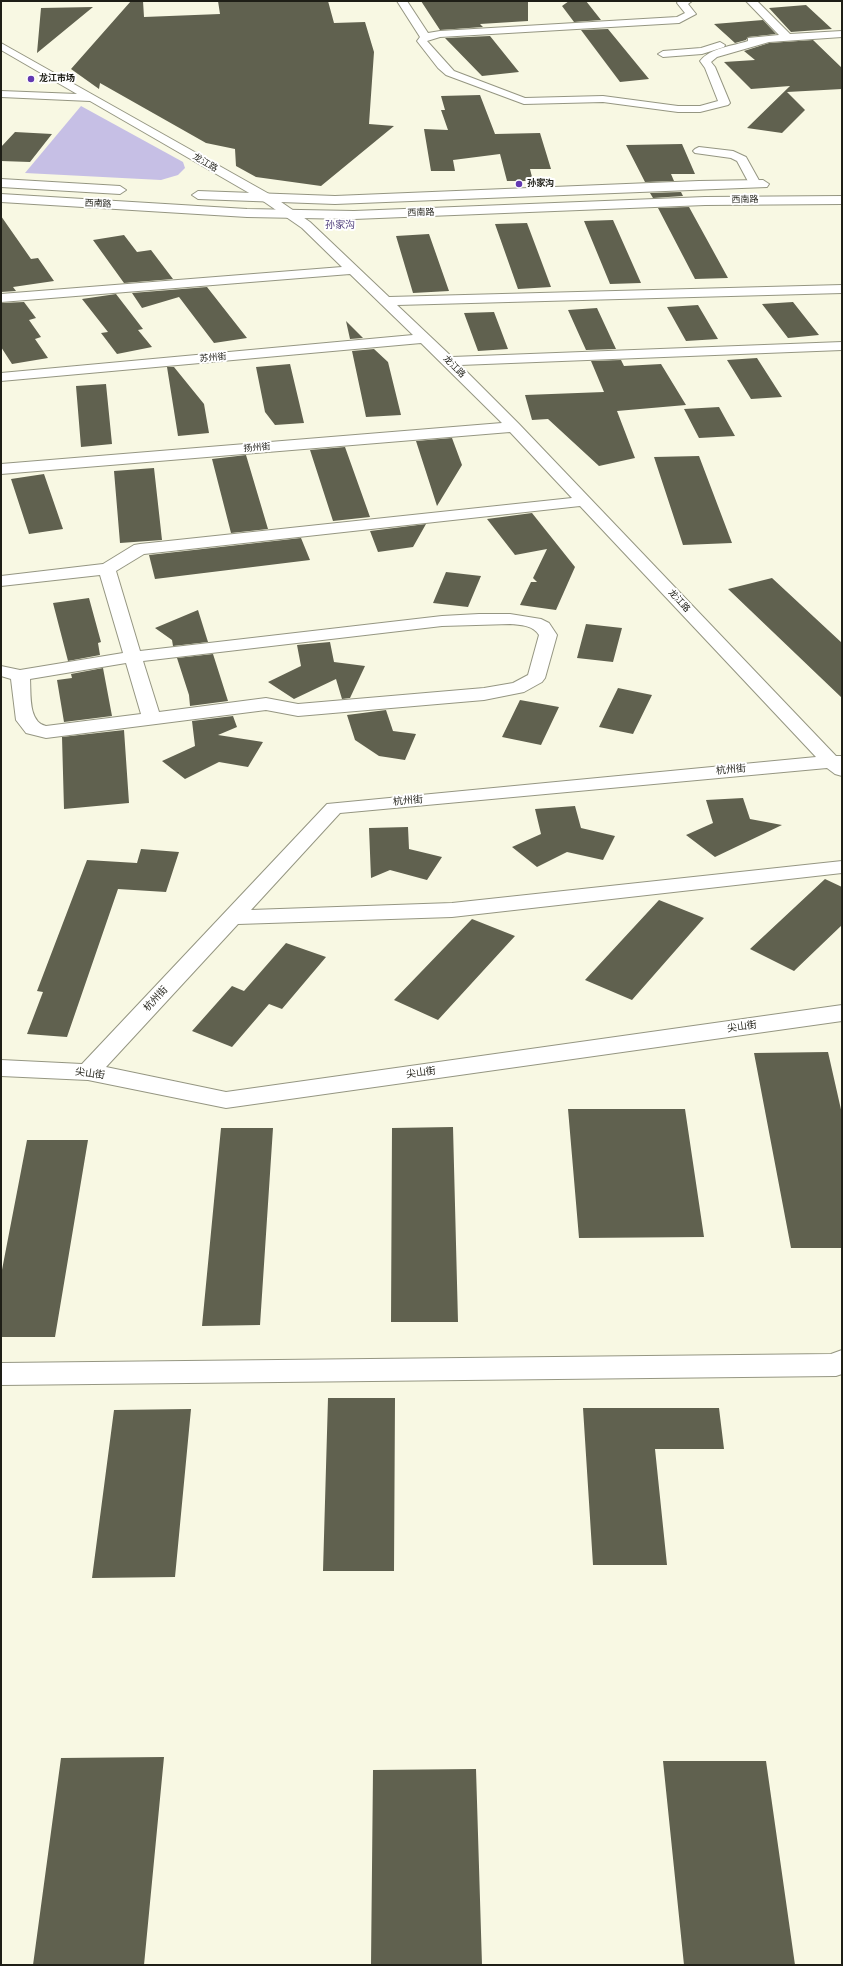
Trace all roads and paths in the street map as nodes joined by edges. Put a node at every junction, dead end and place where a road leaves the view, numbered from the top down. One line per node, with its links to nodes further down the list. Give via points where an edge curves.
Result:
1 (402, 1): 5 (street)
2 (687, 1): 5 (street, via 682,3 691,14 679,20)
3 (752, 1): 6 (street)
4 (842, 34): 6 (street)
5 (425, 37): 7 (street, via 422,40 450,73 524,101 603,99 678,109 700,109 724,104 710,67 705,61)
6 (787, 37): 7 (street)
7 (767, 38): 9 (street, via 736,41 702,51)
8 (1, 46): 11 (street, 龙江路)
9 (663, 54)
10 (1, 94): 11 (street)
11 (94, 98): 19 (street, 龙江路)
12 (699, 151): 14 (street, via 733,155 742,159)
13 (1, 183): 16 (street)
14 (755, 184): 15 (street, 西南路); 19 (street, 西南路, via 351,199)
15 (779, 184)
16 (136, 191)
17 (183, 194): 19 (street, 西南路)
18 (1, 198): 21 (street, 西南路)
19 (266, 198): 21 (street, 龙江路)
20 (842, 200): 21 (street, 西南路, via 720,200 408,213)
21 (293, 214): 22 (street, 龙江路)
22 (354, 270): 24 (street); 25 (street, 龙江路)
23 (842, 289): 25 (street)
24 (1, 298)
25 (386, 301): 26 (street, 龙江路)
26 (425, 338): 28 (street, 龙江路); 29 (street, 苏州街)
27 (842, 346): 28 (street)
28 (448, 361): 30 (street, 龙江路)
29 (1, 377)
30 (514, 427): 31 (street, 扬州街); 32 (street, 龙江路)
31 (1, 469)
32 (584, 501): 33 (street, via 140,549); 39 (street, 龙江路)
33 (106, 569): 34 (street); 35 (street)
34 (1, 581)
35 (133, 657): 37 (street); 38 (street); 38 (street, via 442,621 492,618 532,622 543,627 548,635 536,678 518,688 484,694 298,710 266,704)
36 (1, 671): 37 (street)
37 (20, 674): 38 (street, via 25,720 33,729 46,732)
38 (151, 717)
39 (838, 764): 41 (street, 杭州街, via 334,808)
40 (842, 867): 41 (street, via 452,910)
41 (232, 917): 44 (street, 杭州街)
42 (842, 1013): 44 (street, 尖山街, via 226,1100)
43 (1, 1068): 44 (street, 尖山街)
44 (88, 1072)
45 (842, 1361): 46 (street, via 836,1365)
46 (1, 1374)

